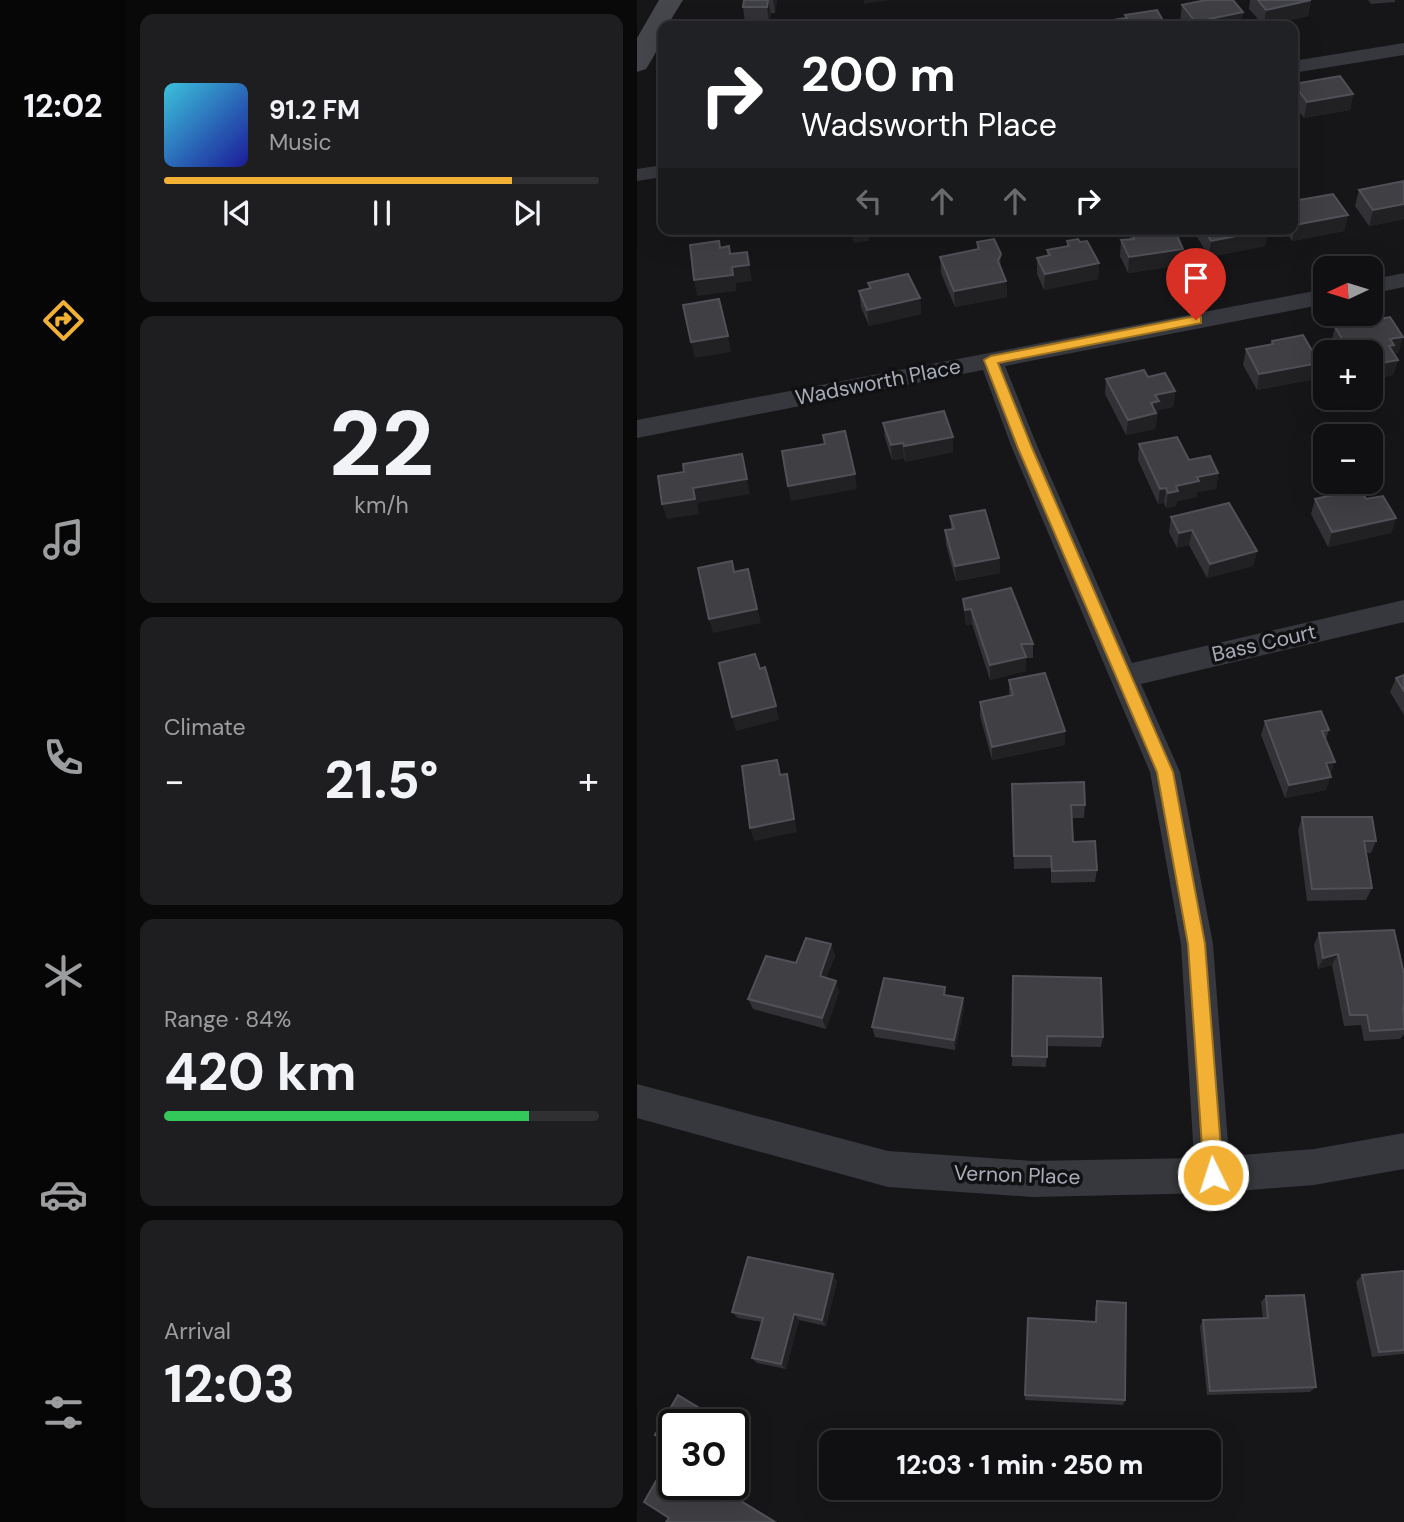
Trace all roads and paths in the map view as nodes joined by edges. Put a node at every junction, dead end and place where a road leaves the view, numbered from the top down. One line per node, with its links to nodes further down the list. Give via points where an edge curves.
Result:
1 (671, 0): 3 (street)
2 (1404, 49): 4 (street)
3 (637, 64)
4 (1298, 66)
5 (658, 172): 6 (street)
6 (637, 175)
7 (1404, 280): 8 (street)
8 (1383, 284)
9 (1313, 298): 10 (street, Wadsworth Place)
10 (991, 360): 11 (street, Wadsworth Place); 13 (street)
11 (637, 429)
12 (1404, 611): 13 (street, Bass Court)
13 (1125, 676): 16 (street, via 1165,772 1196,944)
14 (637, 1101): 16 (street, Vernon Place, via 888,1169 1033,1179)
15 (1404, 1151): 16 (street, Vernon Place, via 1314,1167)
16 (1213, 1175)

